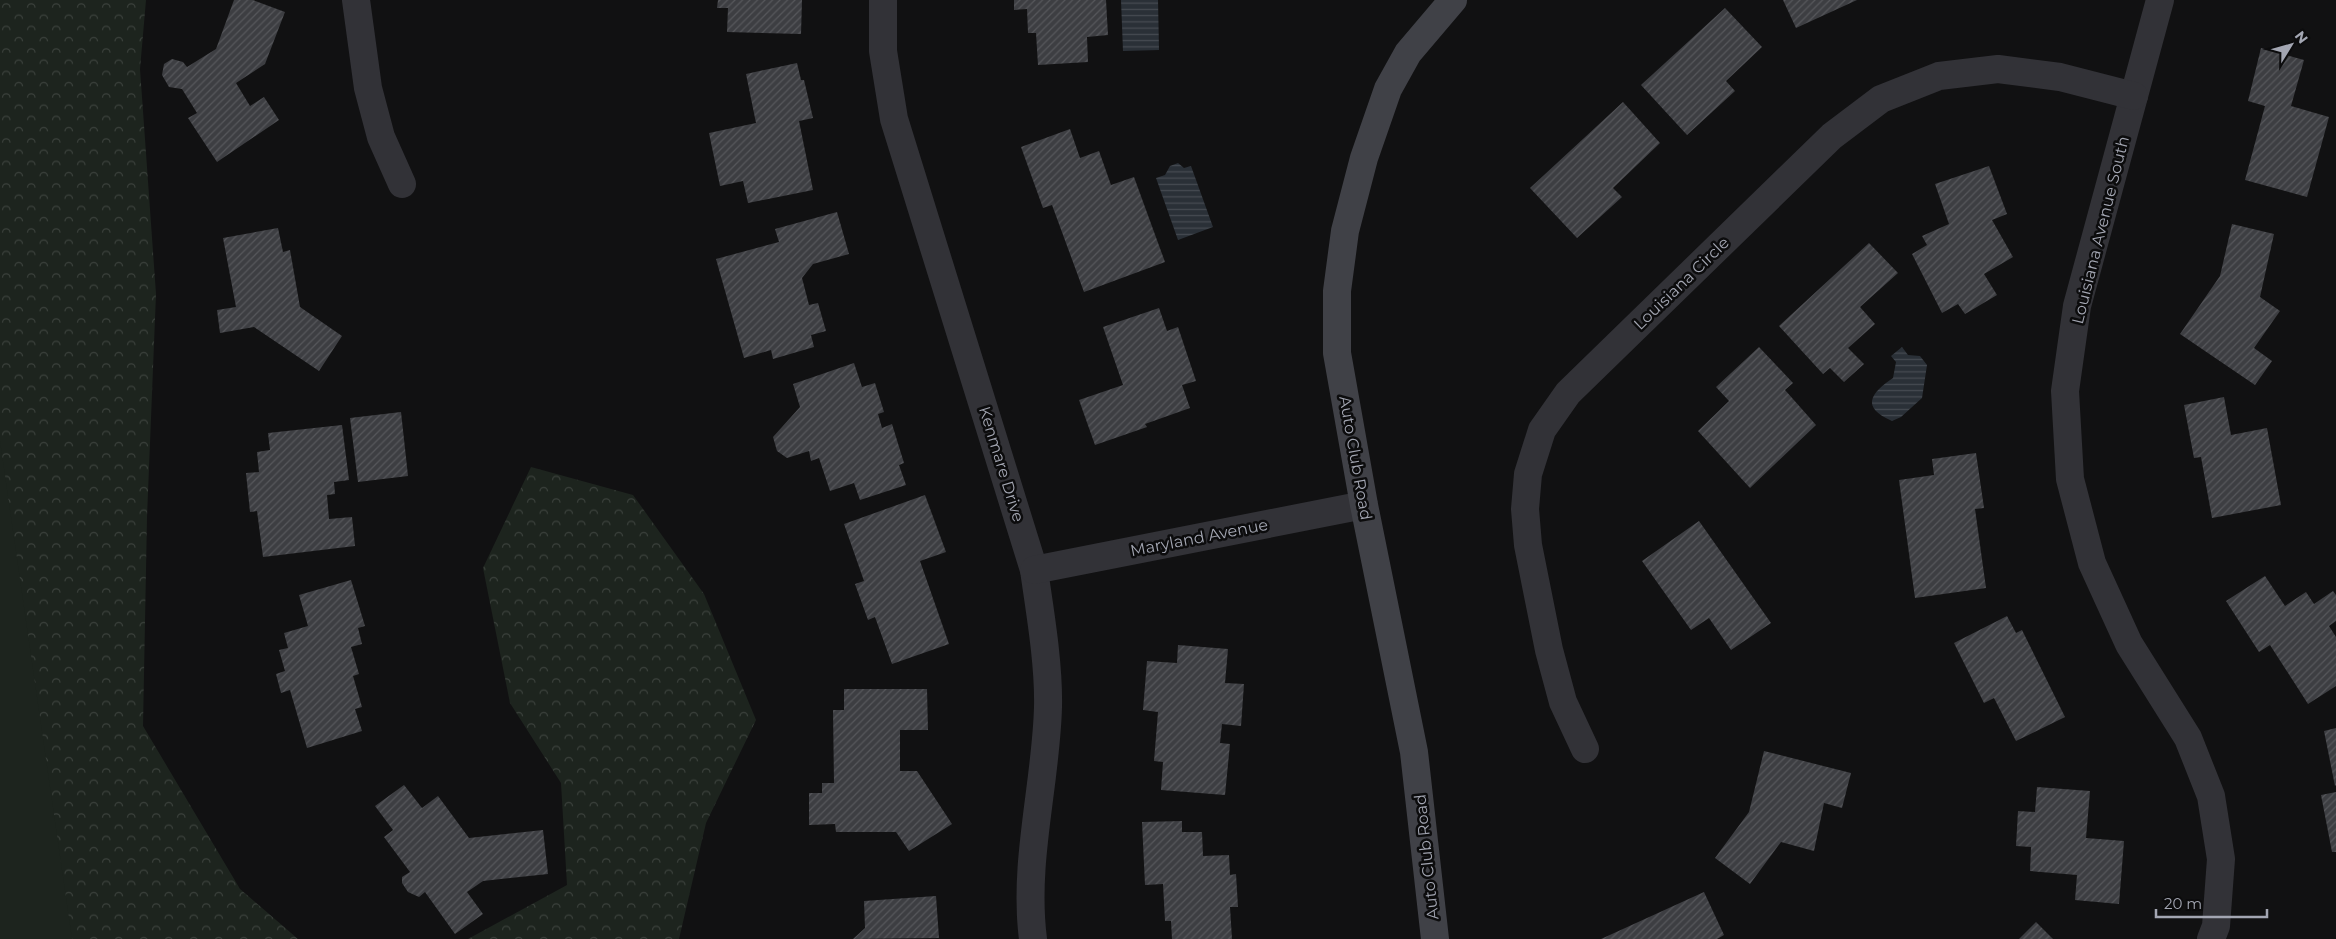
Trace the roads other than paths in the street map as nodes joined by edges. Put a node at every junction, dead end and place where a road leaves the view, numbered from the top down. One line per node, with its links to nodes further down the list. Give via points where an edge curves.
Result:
1 (356, 0): 6 (street, via 368,88 381,137)
2 (883, 0): 8 (street, Kenmare Drive, via 883,51 894,119)
3 (1453, 0): 7 (street, Auto Club Road, via 1408,53 1388,90 1364,158 1345,231 1337,291 1337,354)
4 (2160, 0): 5 (street, Louisiana Avenue South)
5 (2134, 96): 9 (street, Louisiana Circle, via 2060,77 1998,69 1939,76 1881,99 1832,136 1568,393 1542,430 1528,474 1526,509 1528,545 1552,659 1563,702); 12 (street, Louisiana Avenue South, via 2077,306 2065,391 2070,479 2092,563 2129,644 2188,738 2211,796 2221,859 2216,926)
6 (402, 184)
7 (1364, 505): 8 (street, Maryland Avenue); 11 (street, Auto Club Road, via 1414,752)
8 (1034, 570): 10 (street, Kenmare Drive, via 1048,706 1031,886)
9 (1585, 749)
10 (1033, 939)
11 (1435, 939)
12 (2212, 939)

